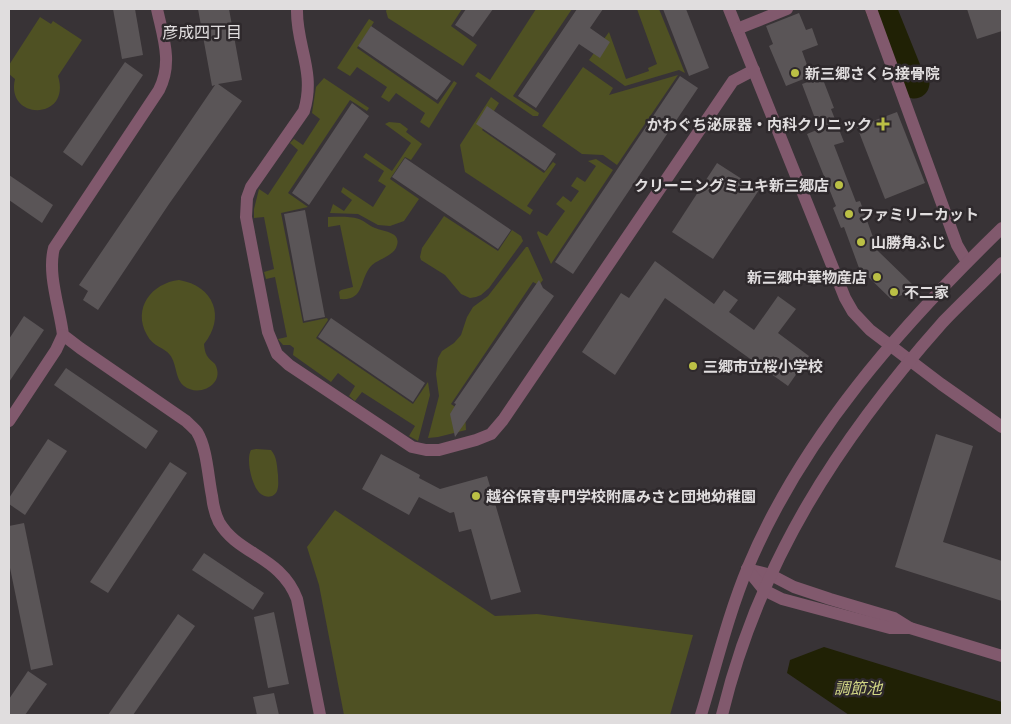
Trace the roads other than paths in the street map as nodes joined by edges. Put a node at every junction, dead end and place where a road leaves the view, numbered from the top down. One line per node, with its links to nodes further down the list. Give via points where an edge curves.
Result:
1 (157, 9): 11 (street, via 166,56 165,79 54,248 52,268)
2 (297, 9): 7 (street, via 309,96 304,111 251,187 247,198 246,217 272,344 289,366 412,448 426,450 439,450 476,440 491,434 504,420 733,81)
3 (729, 9): 6 (street)
4 (787, 9): 6 (street)
5 (871, 9): 9 (street, via 954,236)
6 (737, 29): 7 (street)
7 (754, 70): 12 (street, via 845,298 853,312)
8 (1002, 228): 9 (street)
9 (967, 262): 12 (street)
10 (1002, 263): 13 (street, via 944,320)
11 (63, 335): 14 (street); 21 (street, via 186,421 196,432 202,445 213,507 226,533 277,569 293,587)
12 (890, 346): 13 (street); 16 (street, via 843,405 799,469)
13 (910, 360): 15 (street); 17 (street, via 835,458 786,541)
14 (9, 420)
15 (1002, 427)
16 (747, 569): 17 (street); 18 (street); 22 (street)
17 (771, 575): 18 (street); 19 (street, via 794,587 894,618)
18 (764, 590): 19 (street, via 890,628); 23 (street, via 731,676)
19 (910, 628): 20 (street)
20 (1002, 656)
21 (320, 715)
22 (701, 715)
23 (722, 715)

